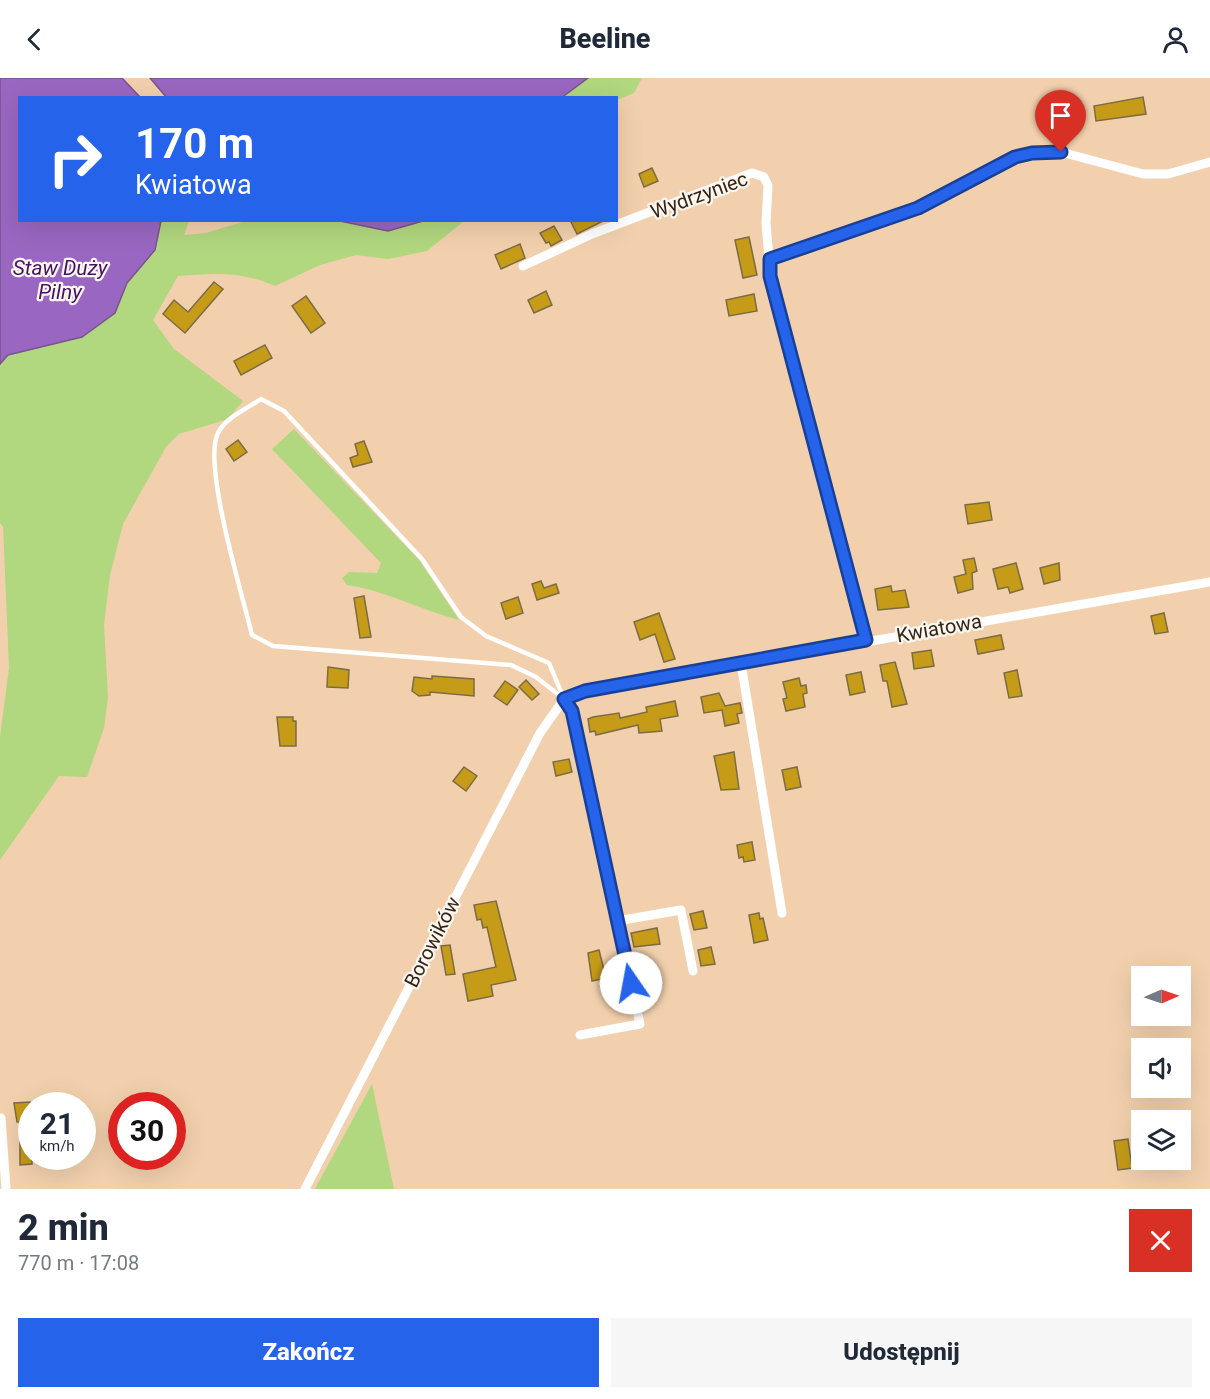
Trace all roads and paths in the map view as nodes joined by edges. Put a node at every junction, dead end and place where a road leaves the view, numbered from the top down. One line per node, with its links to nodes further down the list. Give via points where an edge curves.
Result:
1 (1210, 162): 2 (street, via 1168,174 1143,174 1061,152 1023,154 918,208)
2 (770, 259): 3 (street, Wydrzyniec, via 766,223 768,186 764,177 752,173 592,234); 5 (street, Wydrzyniec, via 770,276)
3 (524, 266)
4 (1210, 582): 5 (street, Kwiatowa)
5 (866, 640): 6 (street, Kwiatowa)
6 (741, 663): 7 (street, Kwiatowa, via 585,691); 8 (street)
7 (564, 699): 7 (lane, via 536,677 512,665 273,646 252,635 217,484 214,448 224,424 261,399 284,411 423,559 461,617 486,636 549,663); 9 (street, via 572,711); 14 (street, Borowików, via 534,743)
8 (782, 914)
9 (617, 921): 10 (street, via 681,910); 11 (street, via 640,1024)
10 (693, 971)
11 (580, 1035)
12 (1, 1118): 13 (street)
13 (6, 1189)
14 (305, 1189)

